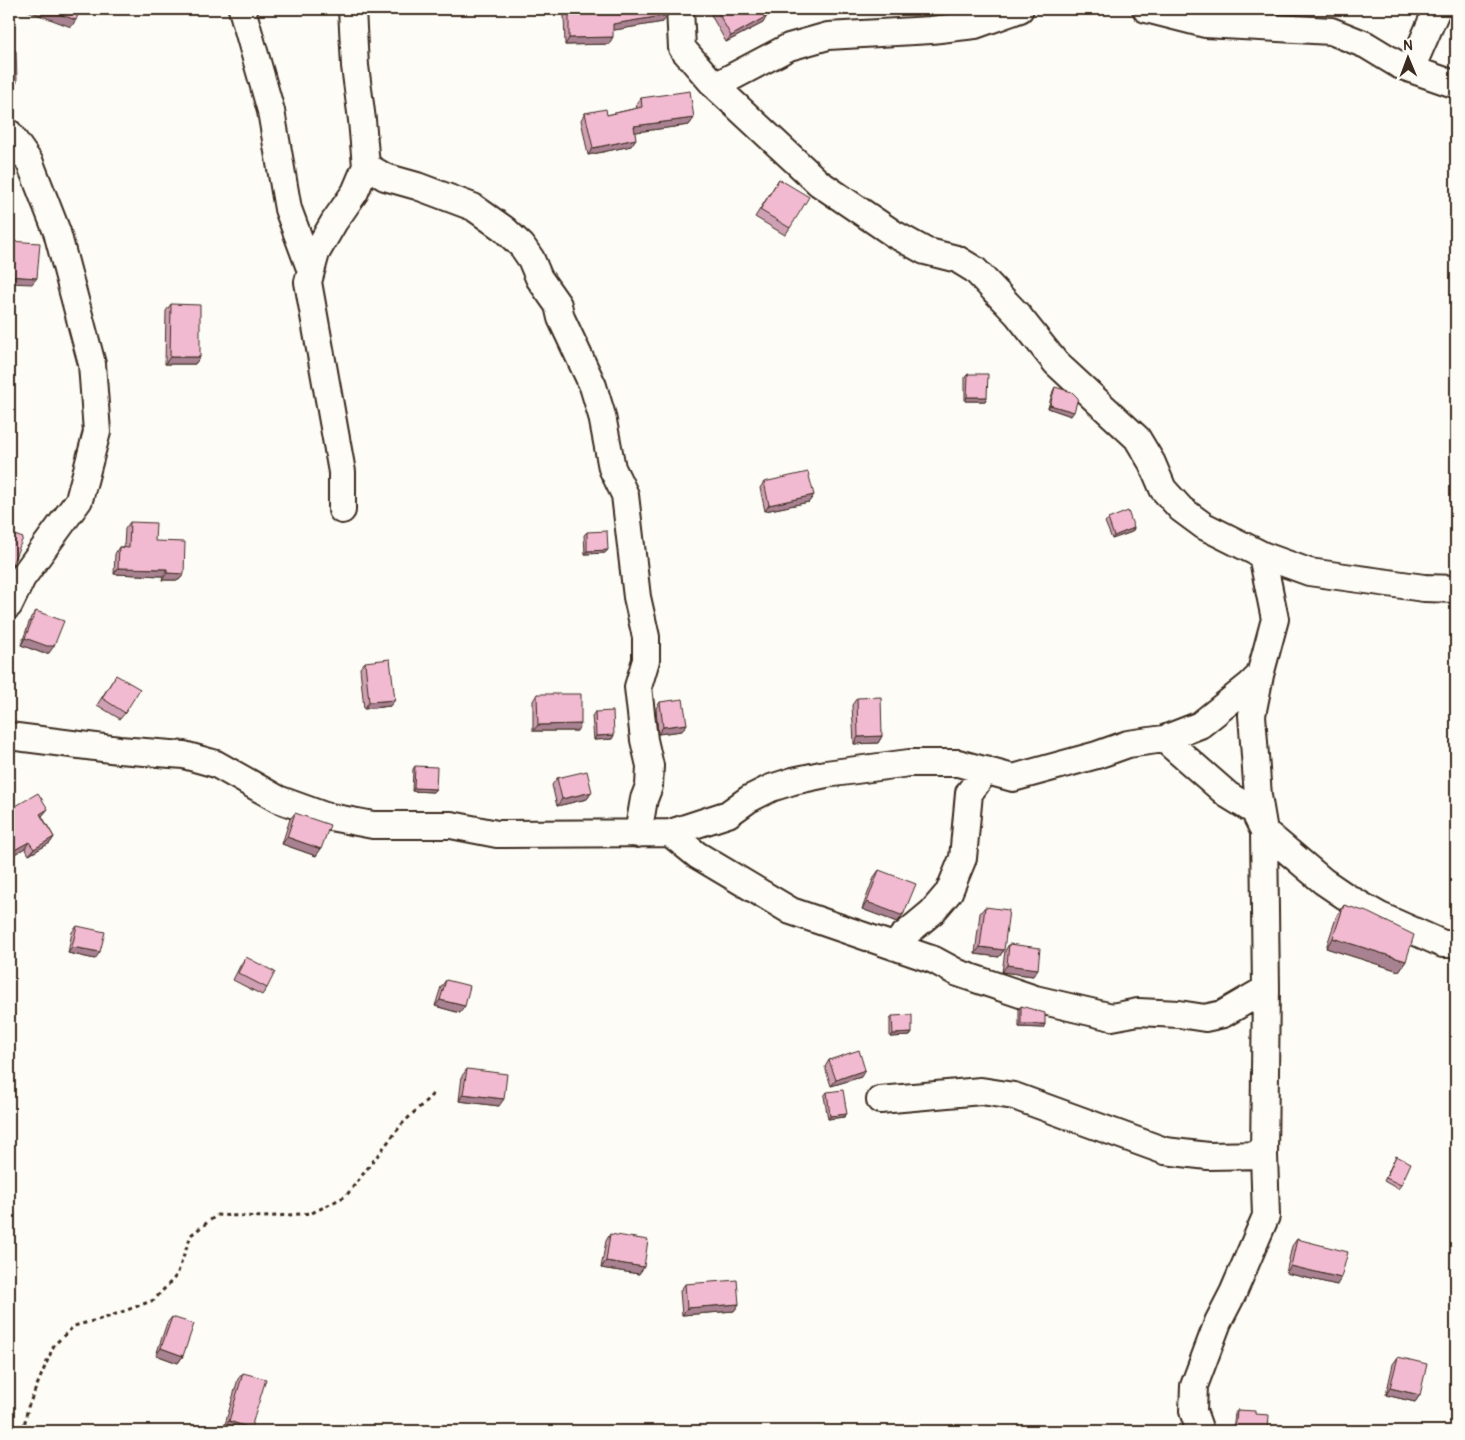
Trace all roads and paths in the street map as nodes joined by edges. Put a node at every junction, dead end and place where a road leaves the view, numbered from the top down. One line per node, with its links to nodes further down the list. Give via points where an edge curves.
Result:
1 (242, 9): 14 (street, via 271,111 288,209)
2 (352, 9): 13 (street)
3 (680, 9): 11 (street, via 682,48)
4 (999, 9): 8 (street)
5 (1020, 9): 8 (street)
6 (1146, 9): 9 (street, via 1205,24 1331,31)
7 (1437, 9): 9 (street)
8 (975, 25): 11 (street, via 828,36 789,47)
9 (1411, 69): 10 (street)
10 (1456, 84)
11 (715, 86): 16 (street, via 819,183 894,234 976,270 1056,362 1137,438 1163,489 1181,509 1204,526)
12 (9, 132): 18 (street, via 30,163 58,232 92,364 97,432 79,500 22,578)
13 (366, 166): 14 (street, via 355,192 316,253); 24 (street, via 385,177 473,207 522,246 558,306 593,386 612,468 625,494 637,597 646,637 646,660 638,687 649,786)
14 (311, 271): 15 (street, via 308,282 342,472)
15 (342, 510)
16 (1262, 555): 17 (street, via 1309,572 1424,588); 19 (street, via 1275,618)
17 (1456, 589)
18 (9, 605)
19 (1260, 675): 21 (street, via 1200,725); 23 (street, via 1252,715)
20 (9, 736): 24 (street, via 184,755 216,764 278,799 325,816 373,825 451,825 497,834)
21 (1164, 739): 22 (street, via 1128,744 1013,778); 23 (street, via 1228,794 1254,811)
22 (986, 770): 25 (street, via 958,763 909,763 826,774 770,788 728,814); 26 (street, via 969,793 962,858 949,892)
23 (1264, 831): 27 (street, via 1345,896 1380,916); 28 (street)
24 (638, 834): 25 (street)
25 (670, 834): 26 (street, via 697,855 791,911)
26 (895, 947): 28 (street, via 1035,999 1112,1017 1138,1012 1205,1018 1223,1014)
27 (1452, 948)
28 (1266, 989): 31 (street)
29 (434, 1092): 32 (path, via 402,1124 346,1196 312,1213 264,1218 217,1215 191,1235 177,1275 154,1300 74,1326 54,1345 28,1407)
30 (880, 1100): 31 (street, via 981,1091 1014,1096 1165,1151 1208,1156)
31 (1264, 1155): 33 (street, via 1266,1216 1218,1322 1194,1386 1193,1410)
32 (23, 1431)
33 (1200, 1431)

